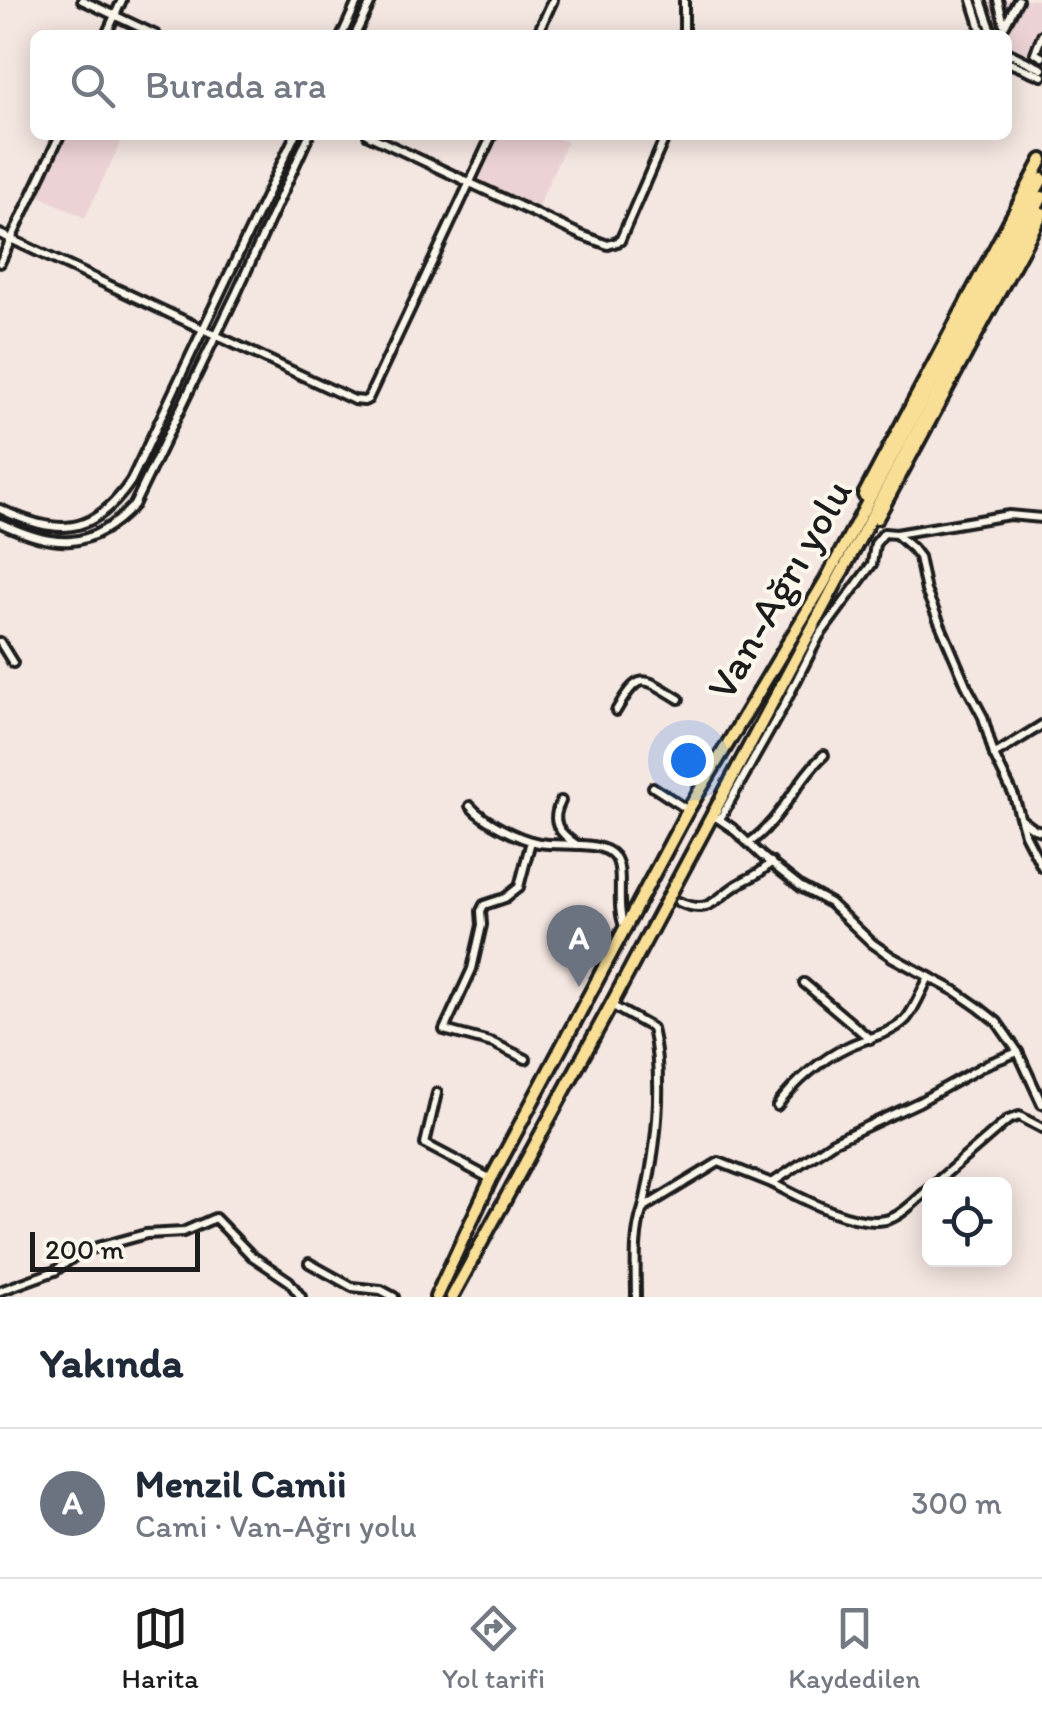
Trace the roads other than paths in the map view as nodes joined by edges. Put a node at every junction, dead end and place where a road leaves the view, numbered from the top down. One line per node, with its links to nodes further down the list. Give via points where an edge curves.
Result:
1 (82, 0): 11 (street)
2 (122, 0): 11 (street)
3 (358, 0): 14 (street)
4 (372, 0): 15 (street)
5 (552, 0): 16 (street)
6 (684, 0): 17 (street)
7 (972, 0): 18 (street)
8 (981, 0): 19 (street)
9 (998, 0): 10 (street, via 1005,25)
10 (1018, 0)
11 (115, 15): 12 (street); 13 (street)
12 (108, 30)
13 (146, 30)
14 (344, 30)
15 (357, 30)
16 (539, 30)
17 (684, 30)
18 (982, 30)
19 (991, 30)
20 (1042, 34): 22 (street, via 1035,52)
21 (1012, 55): 24 (street)
22 (1042, 57)
23 (1012, 63): 24 (street)
24 (1042, 72)
25 (58, 140): 37 (street)
26 (293, 140): 39 (street)
27 (307, 140): 40 (street)
28 (379, 140): 33 (street)
29 (490, 140): 33 (street)
30 (664, 140): 33 (street, via 615,244 580,235)
31 (1042, 160): 45 (highway, via 876,470)
32 (1042, 179): 45 (highway, Van-Ağrı yolu)
33 (470, 183): 40 (street, via 368,399 354,400)
34 (1042, 197): 45 (highway)
35 (1042, 213): 45 (highway, via 887,502 867,534)
36 (0, 234): 37 (street)
37 (12, 239): 38 (street); 39 (street)
38 (0, 263)
39 (202, 330): 40 (street); 41 (street, via 131,481 104,512 50,527)
40 (215, 336): 43 (street, via 143,490 118,522 66,542 44,541)
41 (0, 509)
42 (1042, 518): 44 (street, via 1009,516)
43 (0, 523)
44 (896, 534): 52 (street, via 918,557); 57 (street, via 884,533 875,544 872,564 819,636)
45 (848, 548): 56 (highway, Van-Ağrı yolu); 57 (highway)
46 (0, 642): 47 (street)
47 (13, 663)
48 (679, 699): 49 (street, via 638,681)
49 (616, 710)
50 (1041, 726): 52 (street)
51 (824, 756): 61 (street)
52 (994, 756): 58 (street)
53 (653, 787): 56 (street)
54 (561, 801): 62 (street, via 555,821)
55 (470, 806): 60 (street)
56 (688, 810): 66 (highway, Van-Ağrı yolu)
57 (716, 817): 61 (street); 69 (highway)
58 (1021, 819): 59 (street); 64 (street)
59 (1042, 831)
60 (532, 841): 62 (street); 72 (street, via 519,887 481,911 472,969 444,1030)
61 (749, 843): 63 (street)
62 (578, 845): 66 (street, via 615,857)
63 (771, 862): 65 (street, via 714,904); 67 (street, via 830,902 872,943)
64 (1042, 866)
65 (679, 902)
66 (625, 927): 78 (highway, Van-Ağrı yolu)
67 (929, 977): 70 (street, via 906,1019); 71 (street, via 996,1022)
68 (804, 983): 70 (street)
69 (611, 1005): 81 (street, via 652,1028 657,1048 653,1164); 87 (highway)
70 (870, 1039): 75 (street, via 818,1066)
71 (1018, 1052): 74 (street); 79 (street, via 833,1142)
72 (526, 1059)
73 (437, 1093): 78 (street, via 425,1144)
74 (1042, 1104)
75 (777, 1106)
76 (1041, 1126): 77 (street, via 1019,1116 1008,1120)
77 (942, 1177)
78 (490, 1179): 86 (highway, Van-Ağrı yolu)
79 (772, 1183): 80 (street, via 869,1221 891,1219); 81 (street, via 719,1162)
80 (922, 1195)
81 (643, 1208): 88 (street)
82 (308, 1262): 85 (street, via 352,1288)
83 (0, 1291): 84 (street, via 55,1271 80,1252 146,1234 183,1232 215,1218 252,1256 290,1281)
84 (298, 1296)
85 (394, 1297)
86 (436, 1297)
87 (452, 1297)
88 (636, 1297)

